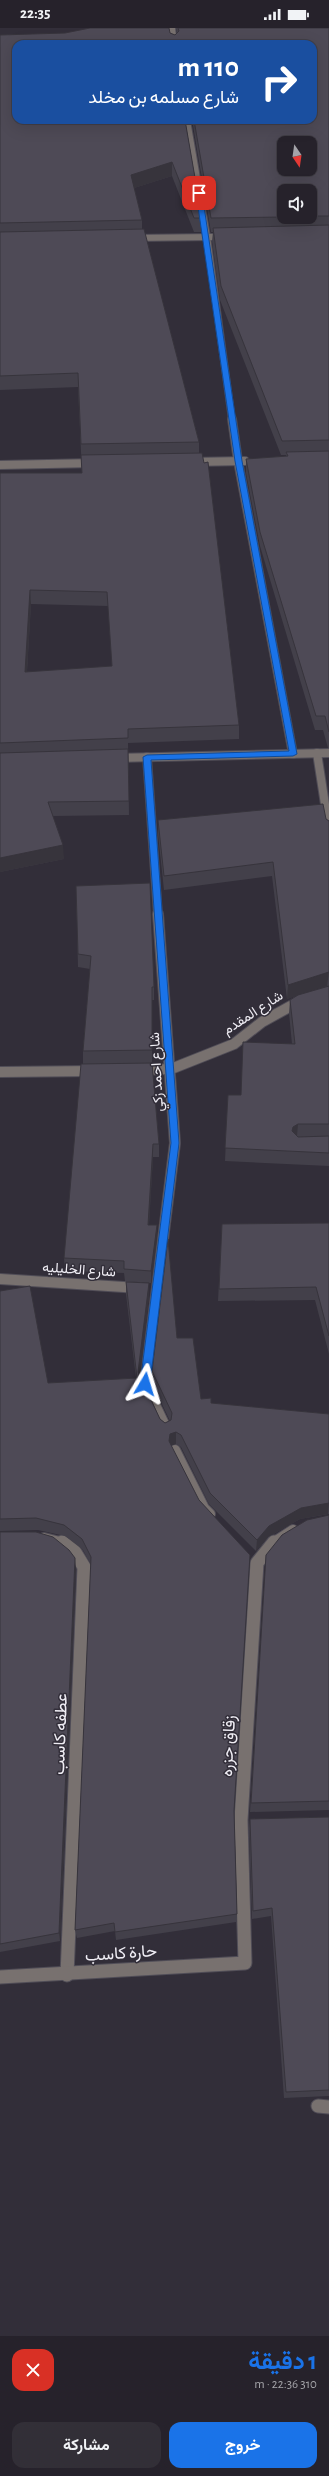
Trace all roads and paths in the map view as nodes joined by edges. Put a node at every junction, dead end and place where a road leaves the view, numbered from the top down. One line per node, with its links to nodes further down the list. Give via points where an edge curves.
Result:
1 (172, 28): 2 (street)
2 (174, 40)
3 (188, 124): 5 (street)
4 (222, 236): 5 (street)
5 (207, 237): 6 (street); 7 (street)
6 (127, 238)
7 (238, 461): 8 (street); 9 (street); 14 (street)
8 (254, 461)
9 (183, 462)
10 (103, 463): 11 (street)
11 (0, 465)
12 (318, 753): 13 (street); 14 (street); 17 (street)
13 (329, 753)
14 (293, 754): 15 (street)
15 (147, 757): 16 (street); 19 (street, شارع احمد زكي)
16 (108, 758)
17 (329, 830)
18 (308, 998): 19 (street, شارع المقدم, via 294,1002 234,1044)
19 (171, 1069): 21 (street); 24 (street, شارع احمد زكي, via 175,1143)
20 (101, 1070): 22 (street)
21 (125, 1070)
22 (0, 1072)
23 (0, 1279): 24 (street, شارع الخليليه)
24 (157, 1290): 25 (street, شارع احمد زكي, via 145,1384)
25 (166, 1428)
26 (175, 1450): 27 (street, via 204,1508)
27 (220, 1524)
28 (303, 1525): 31 (street, via 276,1539)
29 (33, 1537): 35 (street, عطفه كاسب, via 61,1539 77,1552 84,1567)
30 (246, 1552): 31 (street)
31 (256, 1563): 33 (street, زقاق جزره)
32 (256, 1819): 33 (street)
33 (241, 1820): 34 (street, زقاق جزره)
34 (245, 1963): 35 (street, حارة كاسب)
35 (67, 1975): 36 (street, حارة كاسب)
36 (0, 1977)

